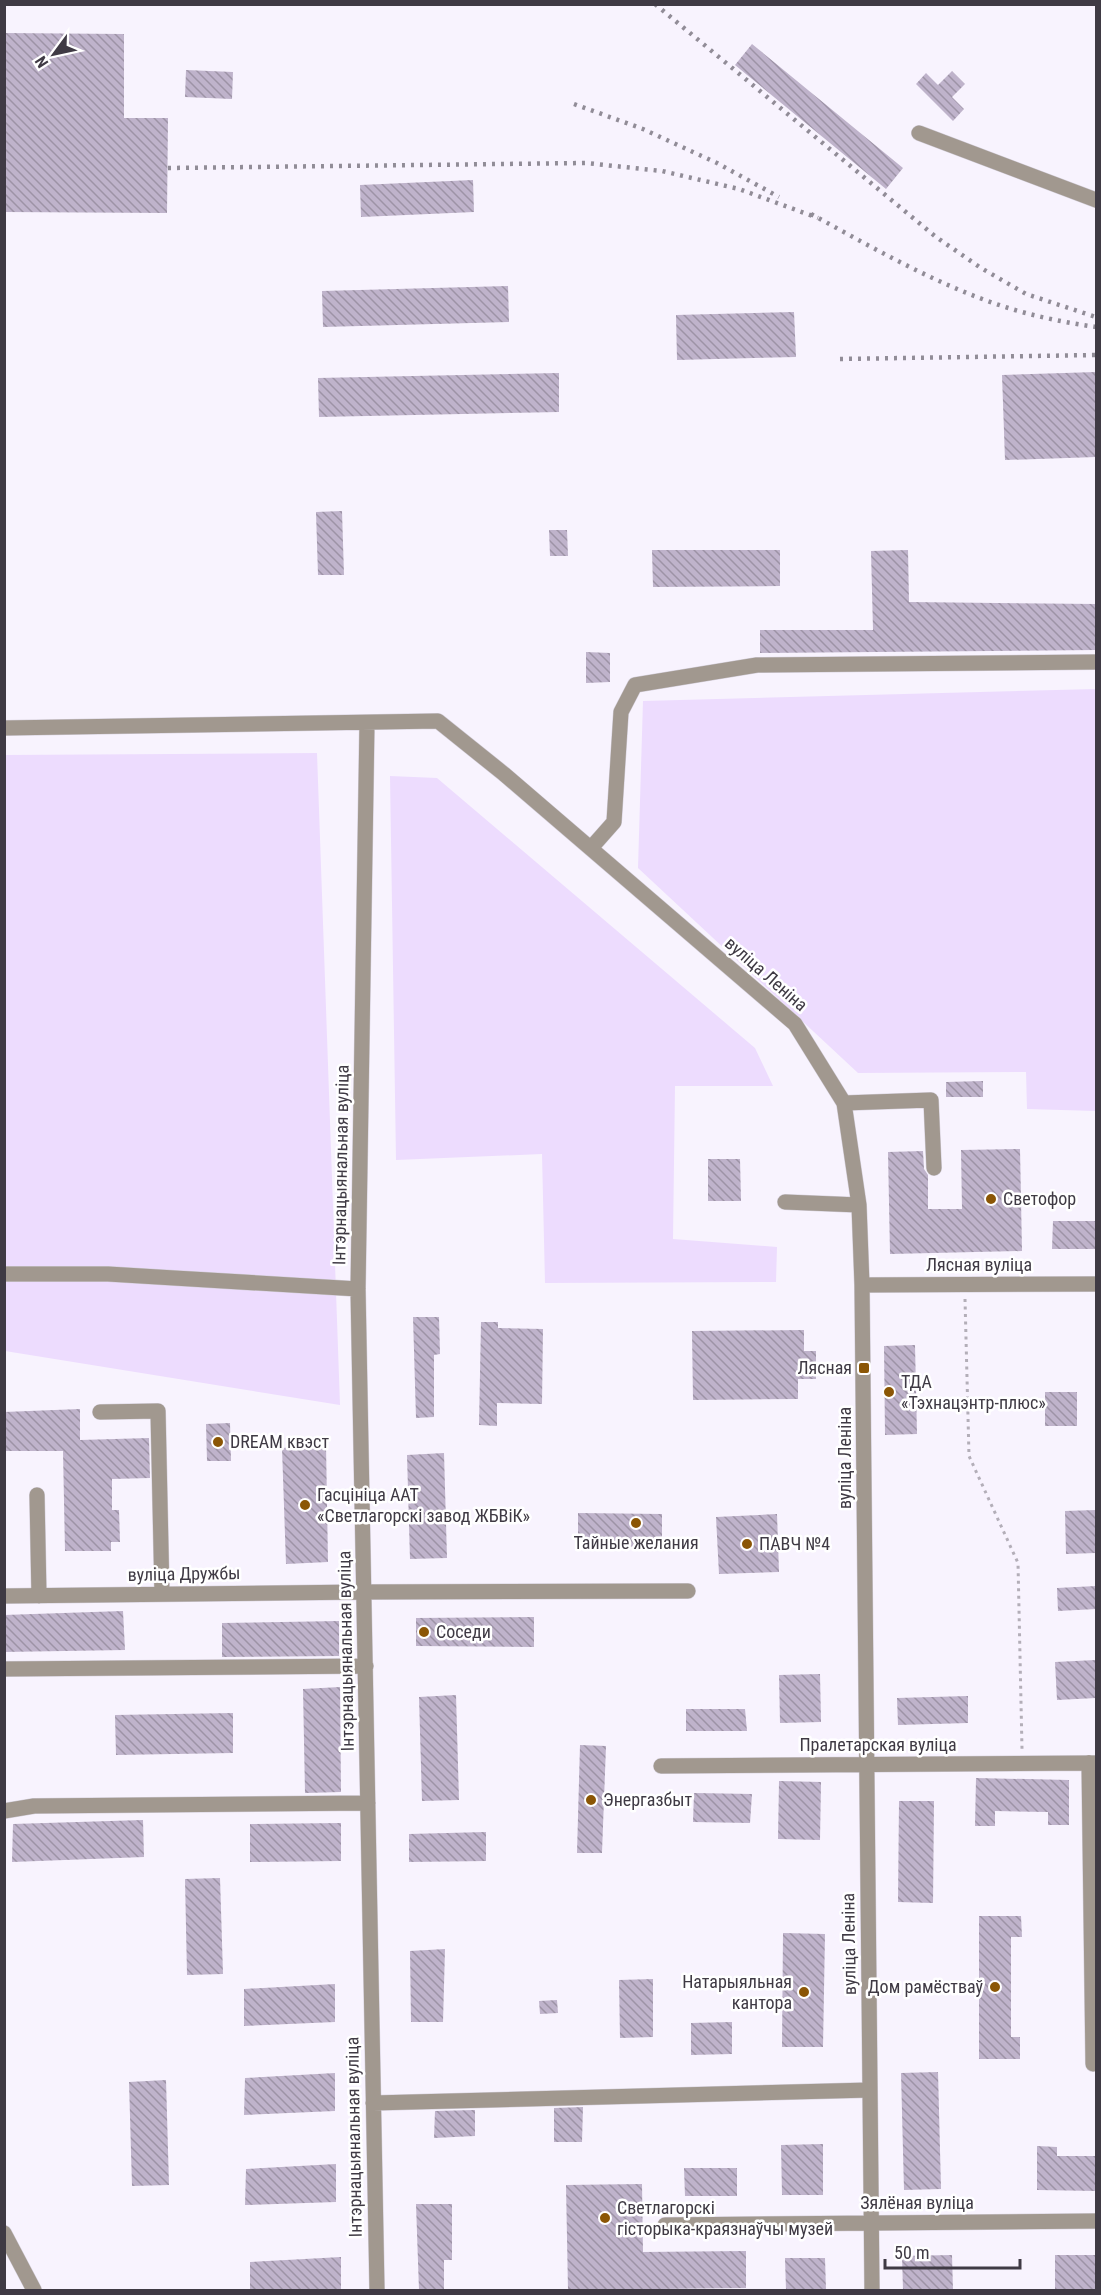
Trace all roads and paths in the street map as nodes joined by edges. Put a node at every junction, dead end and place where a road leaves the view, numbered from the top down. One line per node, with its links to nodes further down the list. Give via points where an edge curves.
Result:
1 (919, 133): 2 (street)
2 (1096, 200)
3 (1096, 662): 6 (street, via 757,665 635,685 621,712 614,822)
4 (367, 723): 5 (street, вуліца Леніна); 6 (street, вуліца Леніна, via 438,721); 15 (street, Інтэрнацыянальная вуліца)
5 (4, 728)
6 (591, 848): 7 (street, вуліца Леніна, via 795,1024)
7 (844, 1103): 8 (street, via 931,1100); 10 (street, вуліца Леніна)
8 (934, 1168)
9 (784, 1202): 10 (street)
10 (859, 1205): 13 (street, вуліца Леніна)
11 (4, 1274): 15 (street, via 108,1274)
12 (1096, 1284): 14 (street, Лясная вуліца)
13 (862, 1285): 14 (street, Лясная вуліца); 27 (street, вуліца Леніна)
14 (964, 1285): 25 (path, via 969,1456 1018,1563)
15 (358, 1288): 19 (street, Інтэрнацыянальная вуліца)
16 (100, 1412): 20 (street, via 158,1411)
17 (37, 1495): 22 (street)
18 (688, 1591): 19 (street, вуліца Дружбы)
19 (364, 1592): 20 (street, вуліца Дружбы); 23 (street, Інтэрнацыянальная вуліца)
20 (162, 1594): 22 (street, вуліца Дружбы)
21 (4, 1596): 22 (street, вуліца Дружбы)
22 (39, 1596)
23 (366, 1666): 24 (street); 29 (street, Інтэрнацыянальная вуліца)
24 (4, 1669)
25 (1022, 1763): 26 (street, Пралетарская вуліца); 27 (street, Пралетарская вуліца)
26 (1093, 1763): 31 (street)
27 (867, 1764): 28 (street, Пралетарская вуліца); 32 (street, вуліца Леніна)
28 (661, 1766)
29 (368, 1803): 30 (street, via 34,1806); 33 (street, Інтэрнацыянальная вуліца)
30 (4, 1811)
31 (1093, 2064)
32 (870, 2090): 33 (street); 35 (street, вуліца Леніна)
33 (373, 2103): 39 (street, Інтэрнацыянальная вуліца)
34 (1096, 2221): 35 (street, Зялёная вуліца)
35 (872, 2223): 36 (street, Зялёная вуліца); 40 (street, вуліца Леніна)
36 (665, 2225)
37 (4, 2233): 38 (street)
38 (34, 2290)
39 (377, 2290)
40 (872, 2290)

